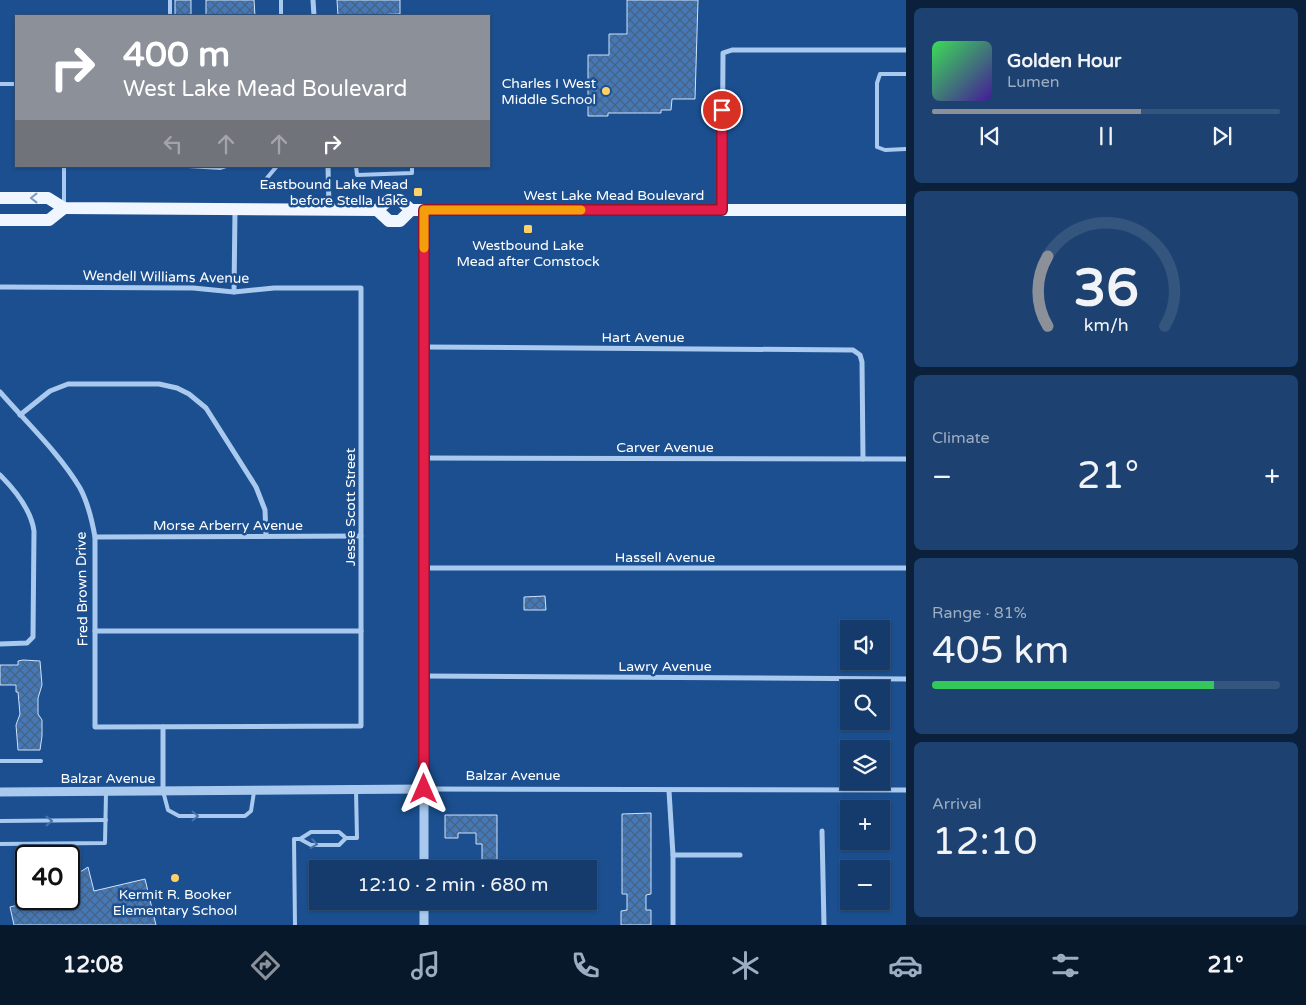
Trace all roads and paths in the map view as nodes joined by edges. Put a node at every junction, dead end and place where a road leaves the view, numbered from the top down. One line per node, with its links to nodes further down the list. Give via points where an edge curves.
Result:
1 (170, 0): 4 (lane)
2 (280, 0): 5 (lane)
3 (313, 0): 6 (street)
4 (170, 15)
5 (281, 15)
6 (314, 15)
7 (906, 50): 26 (street, via 732,50 723,53)
8 (906, 74): 11 (lane, via 880,74 877,83 877,147)
9 (0, 84): 10 (lane)
10 (15, 84)
11 (906, 149)
12 (64, 167): 21 (lane)
13 (204, 167): 14 (lane)
14 (223, 167)
15 (276, 167): 19 (lane)
16 (328, 167): 23 (street)
17 (356, 167): 18 (lane, via 358,175 412,173)
18 (412, 167)
19 (267, 178)
20 (0, 198): 21 (main road, West Lake Mead Boulevard, one-way to 20, via 48,198)
21 (64, 208): 22 (main road, West Lake Mead Boulevard); 28 (main road, via 49,220)
22 (235, 209): 23 (main road, West Lake Mead Boulevard); 31 (street)
23 (329, 210): 24 (main road, West Lake Mead Boulevard)
24 (377, 210): 25 (main road, West Lake Mead Boulevard, via 389,200 400,200); 25 (main road, West Lake Mead Boulevard, via 389,221 400,221)
25 (418, 210): 26 (main road, West Lake Mead Boulevard); 32 (street)
26 (722, 210): 27 (main road, West Lake Mead Boulevard)
27 (906, 210)
28 (0, 220)
29 (0, 287): 31 (street, Wendell Williams Avenue, via 193,288)
30 (361, 288): 31 (street, Wendell Williams Avenue, via 274,288); 41 (street, Jesse Scott Street)
31 (234, 292)
32 (424, 347): 35 (street); 36 (street, Hart Avenue, via 853,350 860,355 862,362)
33 (0, 392): 34 (street, Fred Brown Drive)
34 (20, 416): 39 (street, Fred Brown Drive, via 81,490); 40 (street, via 50,390 68,384 158,384 177,388 206,408 256,487 265,510)
35 (424, 458): 36 (street, Carver Avenue); 42 (street)
36 (863, 459): 37 (street, Carver Avenue)
37 (906, 459)
38 (0, 475): 46 (street, via 21,500 33,522 34,568 33,637 27,643)
39 (94, 536): 40 (street, Morse Arberry Avenue); 45 (street, Fred Brown Drive)
40 (266, 536): 41 (street, Morse Arberry Avenue)
41 (361, 536): 44 (street, Jesse Scott Street)
42 (424, 568): 43 (street, Hassell Avenue); 47 (street)
43 (906, 568)
44 (361, 631): 45 (street); 49 (street, Jesse Scott Street, via 361,726)
45 (95, 632): 49 (street, Fred Brown Drive, via 95,727)
46 (0, 644)
47 (424, 676): 48 (street, Lawry Avenue); 52 (street)
48 (906, 679)
49 (163, 727): 57 (street)
50 (0, 761): 51 (lane)
51 (41, 761)
52 (424, 789): 54 (street, Balzar Avenue); 59 (street, Balzar Avenue); 68 (street)
53 (255, 790): 54 (street, Balzar Avenue); 57 (street, Balzar Avenue); 57 (lane, one-way to 53, via 168,810 179,816 245,816 250,811)
54 (356, 790): 63 (lane, via 357,838)
55 (906, 790): 59 (street, Balzar Avenue)
56 (106, 791): 57 (street, Balzar Avenue); 58 (street, Balzar Avenue); 60 (lane)
57 (163, 791)
58 (0, 792)
59 (669, 792): 66 (street)
60 (106, 820): 61 (lane, one-way to 60); 65 (lane, via 105,843)
61 (0, 821)
62 (822, 832): 73 (street)
63 (346, 838): 64 (lane, via 339,832 312,832); 64 (lane, one-way to 63, via 311,845 339,845)
64 (300, 839): 70 (lane, via 294,839)
65 (0, 844)
66 (673, 855): 67 (street); 72 (street)
67 (740, 855)
68 (424, 860)
69 (424, 910): 71 (street)
70 (295, 925)
71 (424, 925)
72 (673, 925)
73 (824, 925)

